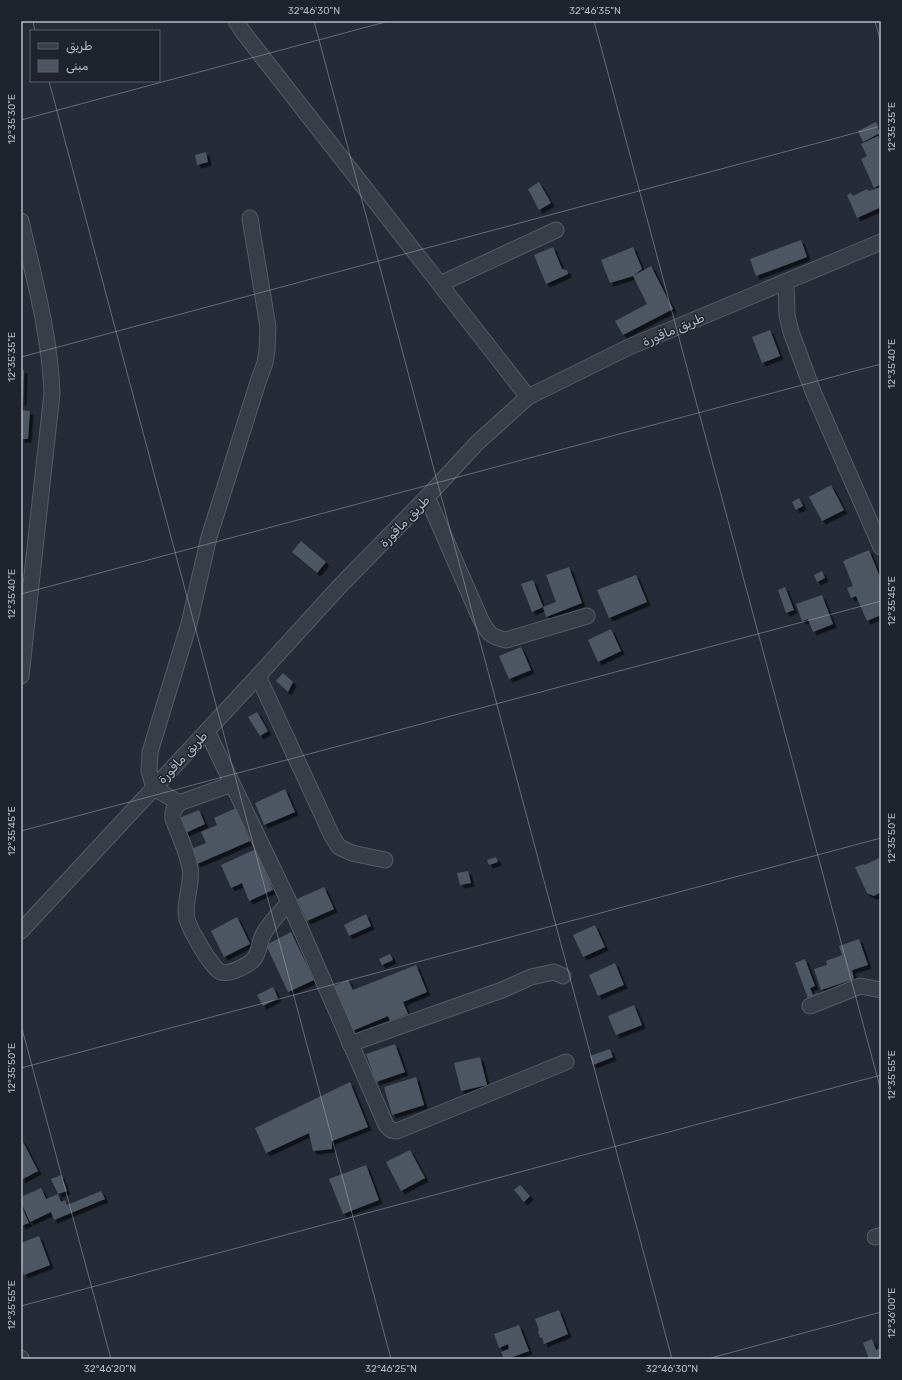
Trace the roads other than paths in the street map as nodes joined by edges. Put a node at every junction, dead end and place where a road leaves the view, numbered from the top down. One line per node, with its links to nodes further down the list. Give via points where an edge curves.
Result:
1 (236, 21): 7 (street)
2 (250, 218): 16 (street, via 268,328 265,363 208,537 189,624 150,752 149,771)
3 (21, 222): 12 (street, via 44,322 52,393)
4 (556, 230): 7 (street)
5 (881, 242): 6 (street, طريق ماقورة)
6 (786, 282): 8 (street, طريق ماقورة, via 630,348); 10 (street, via 787,315 791,332 814,394)
7 (440, 284): 8 (street)
8 (528, 397): 9 (street, طريق ماقورة, via 477,443)
9 (427, 498): 11 (street, via 480,618 494,638 506,640); 13 (street, طريق ماقورة, via 339,587)
10 (881, 546)
11 (587, 616)
12 (21, 676)
13 (258, 676): 14 (street, طريق ماقورة); 18 (street, via 339,847 352,853)
14 (207, 731): 15 (street); 16 (street, طريق ماقورة)
15 (232, 784): 17 (street); 19 (street)
16 (154, 788): 17 (street); 20 (street, طريق ماقورة)
17 (179, 803): 19 (street, via 173,809 172,819 191,870 187,919 195,938 216,969 229,973 254,958 264,933)
18 (385, 860)
19 (289, 902): 24 (street)
20 (21, 931)
21 (563, 976): 24 (street, via 554,972 530,977 502,990)
22 (881, 990): 23 (street, via 860,986)
23 (810, 1006)
24 (350, 1044): 25 (street, via 386,1126 391,1130 397,1130)
25 (566, 1062)

